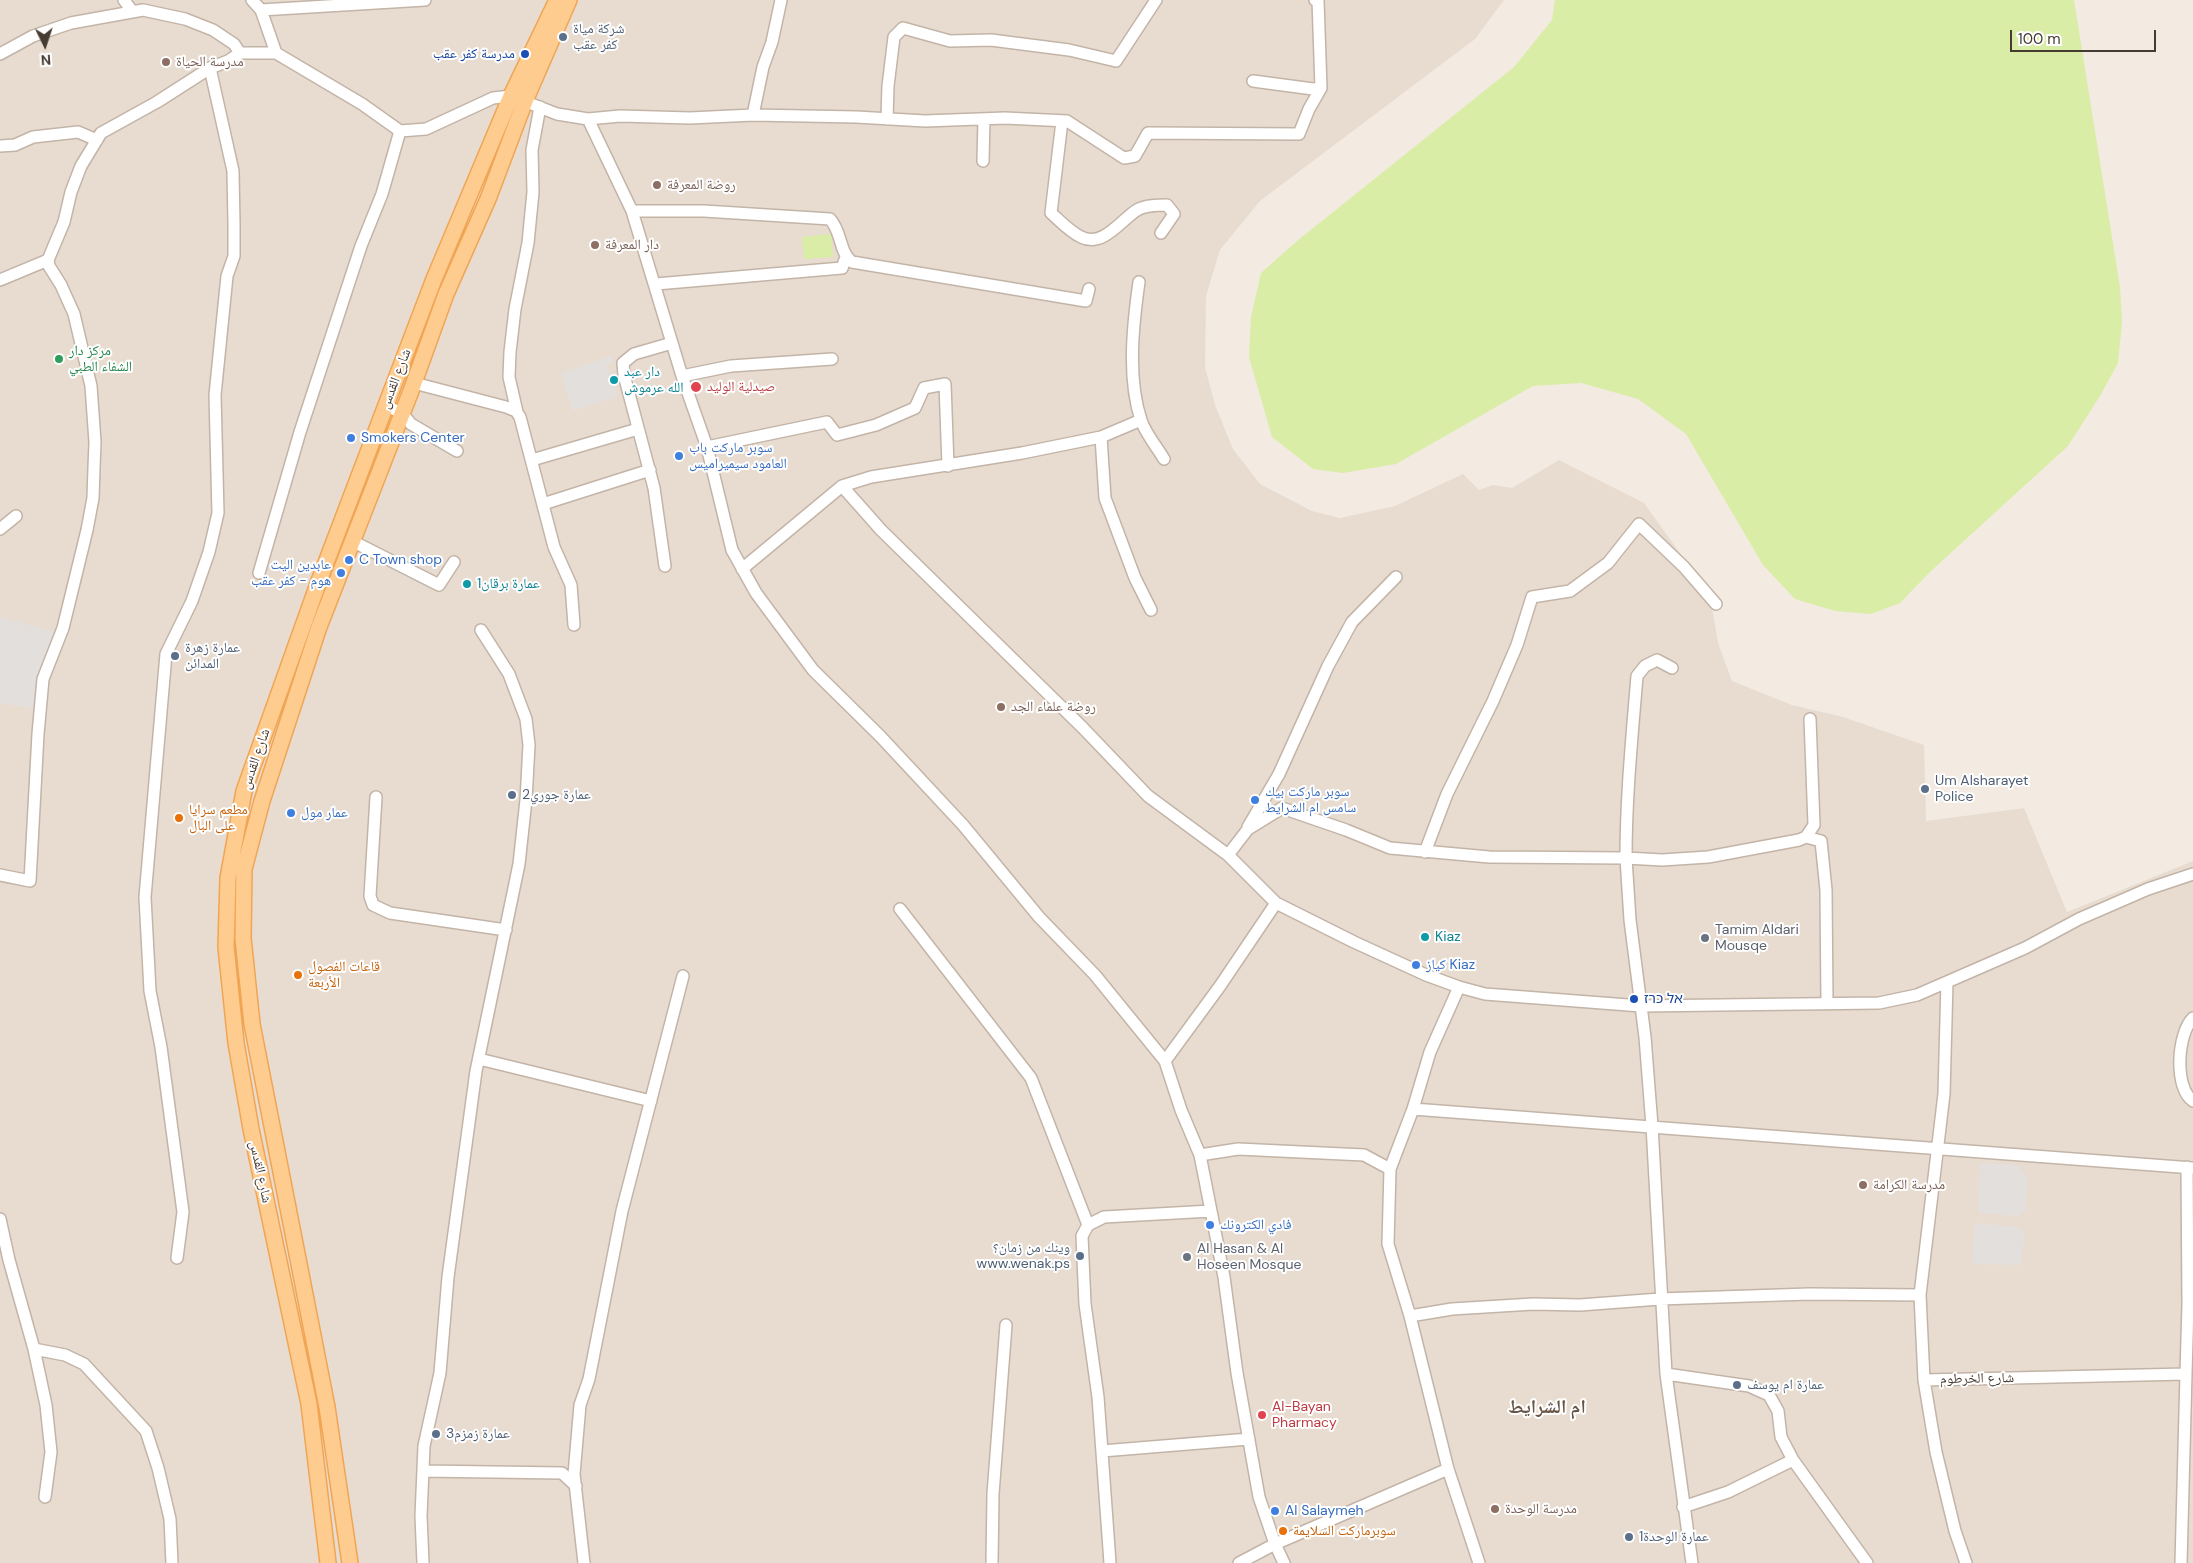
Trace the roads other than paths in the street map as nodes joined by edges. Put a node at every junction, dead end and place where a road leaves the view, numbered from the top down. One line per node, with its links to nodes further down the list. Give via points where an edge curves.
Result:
1 (124, 0): 10 (street)
2 (252, 0): 9 (street)
3 (425, 0): 9 (street)
4 (557, 0): 17 (main road, شارع القدس)
5 (570, 0): 17 (main road, شارع القدس)
6 (781, 0): 19 (street)
7 (1156, 0): 21 (street, via 1116,60 991,40 950,41 903,28 894,37)
8 (1315, 0): 16 (street, via 1318,0)
9 (261, 10): 12 (street)
10 (132, 11): 11 (street, via 143,10 185,19 213,30 234,44); 13 (street, via 70,23 33,36)
11 (240, 53): 12 (street); 14 (street)
12 (276, 53): 24 (street, via 362,104)
13 (0, 54)
14 (210, 68): 25 (street, via 101,133); 98 (street, via 233,171 234,224 234,256 227,276 215,394 218,513 192,601 166,654 146,896 150,991 161,1047 183,1212)
15 (1253, 81): 16 (street)
16 (1321, 88): 23 (street, via 1299,134 1148,133 1135,156 1128,158)
17 (518, 99): 18 (street); 24 (street, via 493,98 426,129); 39 (main road, شارع القدس, via 488,199 446,294); 40 (main road, شارع القدس, via 434,279)
18 (540, 107): 20 (street, via 557,114); 42 (street, via 532,150 533,192 528,243 510,352 509,377)
19 (753, 115): 20 (street); 21 (street)
20 (588, 119): 28 (street)
21 (887, 119): 22 (street)
22 (984, 119): 23 (street); 27 (street)
23 (1062, 121): 29 (street, via 1051,213 1082,238 1093,240 1103,237 1138,209 1167,205 1174,214)
24 (400, 131): 60 (street, via 382,194 361,246 300,432)
25 (97, 140): 26 (street, via 78,132 33,137 16,145); 31 (street, via 80,166 64,222)
26 (0, 146)
27 (983, 161)
28 (632, 211): 30 (street, via 704,211 830,219 837,226); 34 (street)
29 (1161, 233)
30 (846, 257): 34 (street, via 842,268); 35 (street, via 852,262 1086,301)
31 (48, 260): 32 (street); 74 (street, via 74,314 91,386 95,442 92,498 63,628 42,679 30,881)
32 (0, 280)
33 (1139, 282): 43 (street, via 1133,325 1134,383)
34 (656, 284): 36 (street)
35 (1089, 289)
36 (672, 343): 38 (street); 44 (street, via 634,354 623,363)
37 (832, 358): 38 (street, via 731,366)
38 (682, 376): 46 (street)
39 (414, 383): 41 (main road, شارع القدس); 42 (street)
40 (386, 406): 41 (street); 107 (main road, شارع القدس, via 319,580 244,791 228,878 226,947 236,1043)
41 (402, 412): 47 (street, via 411,424); 56 (main road, شارع القدس)
42 (516, 412): 49 (street)
43 (1141, 420): 45 (street); 48 (street)
44 (638, 429): 49 (street); 51 (street)
45 (1101, 437): 50 (street); 63 (street, via 1105,498 1135,578)
46 (707, 447): 50 (street, via 828,422 836,434 876,425 915,408 924,388 945,384); 59 (street, via 732,550)
47 (457, 451)
48 (1164, 459)
49 (532, 460): 53 (street)
50 (948, 466): 52 (street, via 871,477)
51 (650, 470): 53 (street); 58 (street)
52 (842, 486): 59 (street); 72 (street, via 881,530 1148,796)
53 (543, 504): 64 (street, via 554,547 571,585)
54 (16, 516): 55 (street)
55 (0, 529)
56 (352, 541): 57 (street, via 438,585); 108 (main road, شارع القدس, via 319,627 262,801 244,869 243,938 252,1024)
57 (454, 562)
58 (665, 566)
59 (742, 568): 86 (street, via 756,593 813,670 880,736 962,825 1038,917 1095,975)
60 (259, 573)
61 (1396, 577): 69 (street, via 1352,622 1328,666 1280,774)
62 (1716, 604): 71 (street, via 1684,567 1639,524 1608,563 1570,591 1532,597 1514,653 1447,794)
63 (1151, 610)
64 (574, 626)
65 (481, 630): 78 (street, via 509,674 526,719 529,745 519,864)
66 (1672, 668): 73 (street, via 1657,660 1644,666 1637,676 1626,806)
67 (1810, 719): 70 (street, via 1814,820 1812,831)
68 (376, 797): 78 (street, via 370,896 373,904 390,913)
69 (1248, 829): 71 (street, via 1282,808 1390,848); 72 (street)
70 (1806, 837): 73 (street, via 1708,857); 82 (street, via 1821,841 1826,890)
71 (1425, 852): 73 (street, via 1489,857)
72 (1228, 854): 76 (street)
73 (1626, 858): 83 (street)
74 (0, 874)
75 (2193, 874): 80 (street, via 2148,889 2079,919 2025,948)
76 (1276, 903): 81 (street, via 1354,942); 86 (street)
77 (900, 909): 97 (street, via 1031,1078)
78 (506, 930): 85 (street)
79 (683, 976): 88 (street)
80 (1947, 982): 82 (street, via 1917,995 1879,1003); 91 (street, شارع الخرطوم, via 1944,1094)
81 (1459, 987): 83 (street, via 1485,994); 89 (street, via 1430,1052)
82 (1827, 1003): 83 (street)
83 (1641, 1006): 90 (street)
84 (2193, 1018): 87 (street, via 2181,1044 2180,1074 2187,1097)
85 (479, 1059): 88 (street); 113 (street, via 448,1277 440,1373 424,1446)
86 (1164, 1061): 92 (street)
87 (2193, 1101)
88 (651, 1102): 114 (street, via 622,1211 590,1379 580,1405 574,1474)
89 (1413, 1109): 90 (street); 94 (street)
90 (1652, 1126): 91 (street); 100 (street)
91 (1938, 1149): 93 (street); 99 (street, شارع الخرطوم)
92 (1200, 1155): 94 (street, via 1238,1149 1364,1155); 95 (street)
93 (2190, 1168): 105 (street)
94 (1390, 1169): 101 (street, via 1388,1244)
95 (1211, 1212): 97 (street, via 1104,1217); 109 (street)
96 (0, 1219): 103 (street)
97 (1088, 1225): 110 (street, via 1082,1236 1085,1304)
98 (177, 1258)
99 (1920, 1295): 100 (street); 106 (street, شارع الخرطوم)
100 (1660, 1298): 101 (street, via 1580,1305 1452,1309); 104 (street)
101 (1410, 1316): 112 (street)
102 (1006, 1325): 123 (street, via 993,1494)
103 (34, 1349): 115 (street, via 46,1405 50,1452); 118 (street, via 65,1355 84,1364 146,1431 170,1519)
104 (1666, 1374): 111 (street, via 1749,1386 1769,1395 1778,1411 1781,1437); 116 (street)
105 (2186, 1374): 106 (street, شارع الخرطوم); 131 (street)
106 (1924, 1380): 130 (street, via 1936,1452)
107 (309, 1404): 108 (main road); 119 (main road, شارع القدس)
108 (327, 1407): 120 (main road, شارع القدس)
109 (1249, 1439): 110 (street); 117 (street, via 1259,1497)
110 (1102, 1451): 124 (street)
111 (1793, 1460): 116 (street, via 1728,1492); 129 (street)
112 (1448, 1469): 117 (street); 127 (street)
113 (423, 1471): 114 (street, via 562,1474); 121 (street)
114 (576, 1486): 122 (street)
115 (45, 1497)
116 (1683, 1507): 128 (street)
117 (1275, 1544): 125 (street); 126 (street)
118 (172, 1563)
119 (328, 1563)
120 (350, 1563)
121 (423, 1563)
122 (584, 1563)
123 (992, 1563)
124 (1110, 1563)
125 (1239, 1563)
126 (1284, 1563)
127 (1479, 1563)
128 (1692, 1563)
129 (1867, 1563)
130 (1966, 1563)
131 (2181, 1563)

